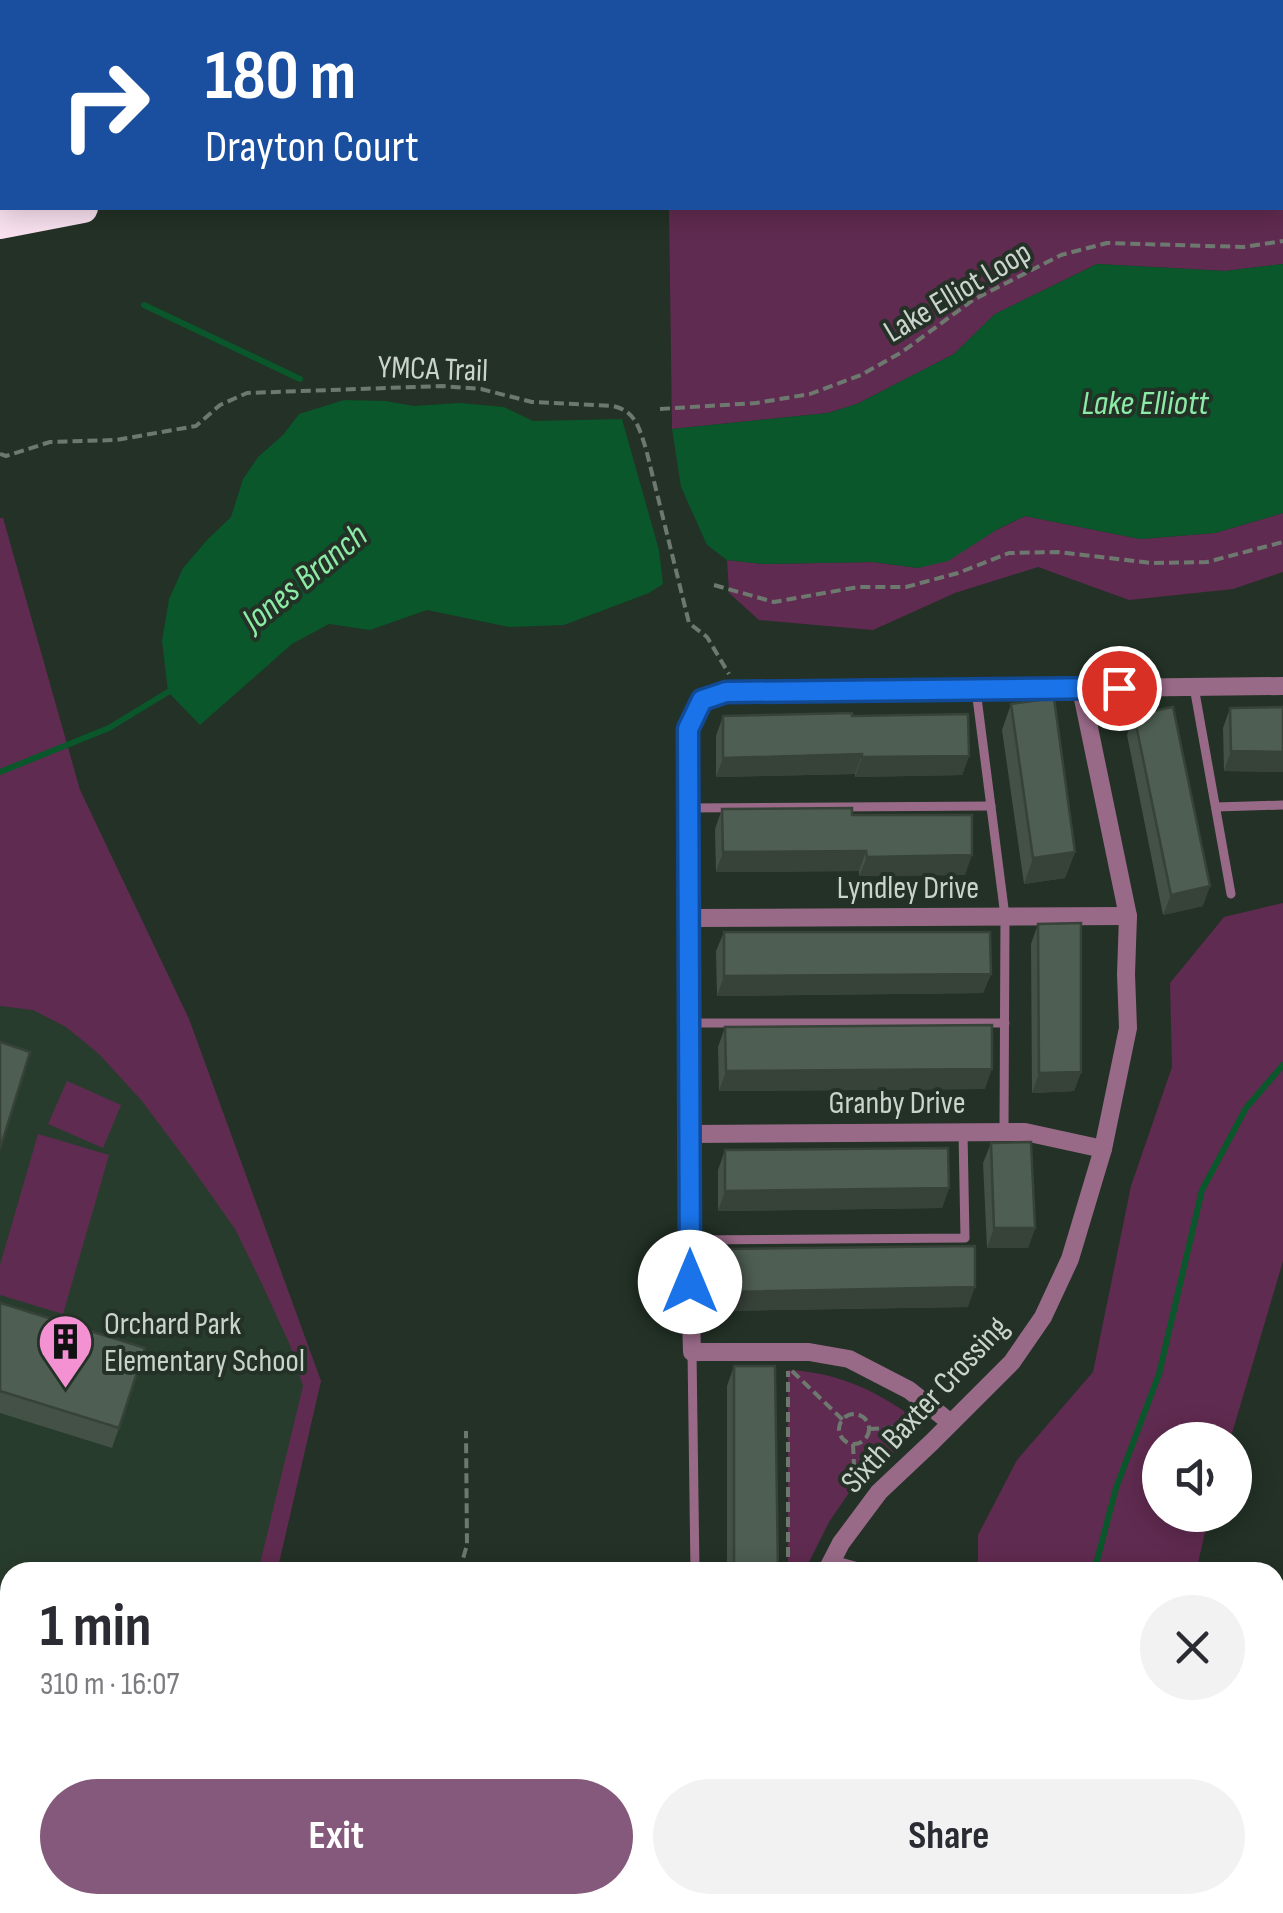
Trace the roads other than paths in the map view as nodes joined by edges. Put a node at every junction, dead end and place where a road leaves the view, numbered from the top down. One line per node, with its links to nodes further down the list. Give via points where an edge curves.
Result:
1 (73, 210): 2 (highway)
2 (0, 224)
3 (1283, 686): 4 (street)
4 (1194, 687): 5 (street); 9 (lane)
5 (1081, 689): 6 (street); 13 (street, Sixth Baxter Crossing)
6 (976, 690): 8 (lane); 10 (street, via 726,692 702,700 688,729)
7 (1283, 805): 9 (lane)
8 (991, 806): 10 (lane); 12 (lane)
9 (1216, 807): 11 (lane)
10 (688, 808): 14 (street)
11 (1232, 894)
12 (1005, 916): 13 (street, Lyndley Drive); 14 (street, Lyndley Drive); 15 (lane)
13 (1128, 916): 20 (street, Sixth Baxter Crossing, via 1128,1028)
14 (689, 918): 16 (street)
15 (1004, 1023): 16 (lane); 18 (lane)
16 (689, 1024): 19 (street)
17 (963, 1132): 18 (street, Granby Drive); 19 (street, Granby Drive); 21 (lane, via 964,1238)
18 (1004, 1132): 20 (street, Granby Drive)
19 (690, 1134): 21 (street)
20 (1103, 1149): 23 (street, Sixth Baxter Crossing, via 1044,1318 1012,1362)
21 (690, 1240): 22 (street)
22 (692, 1352): 23 (street, via 810,1352 849,1359 910,1390); 24 (lane)
23 (951, 1423): 25 (street, Sixth Baxter Crossing, via 879,1492)
24 (695, 1562)
25 (831, 1562)

